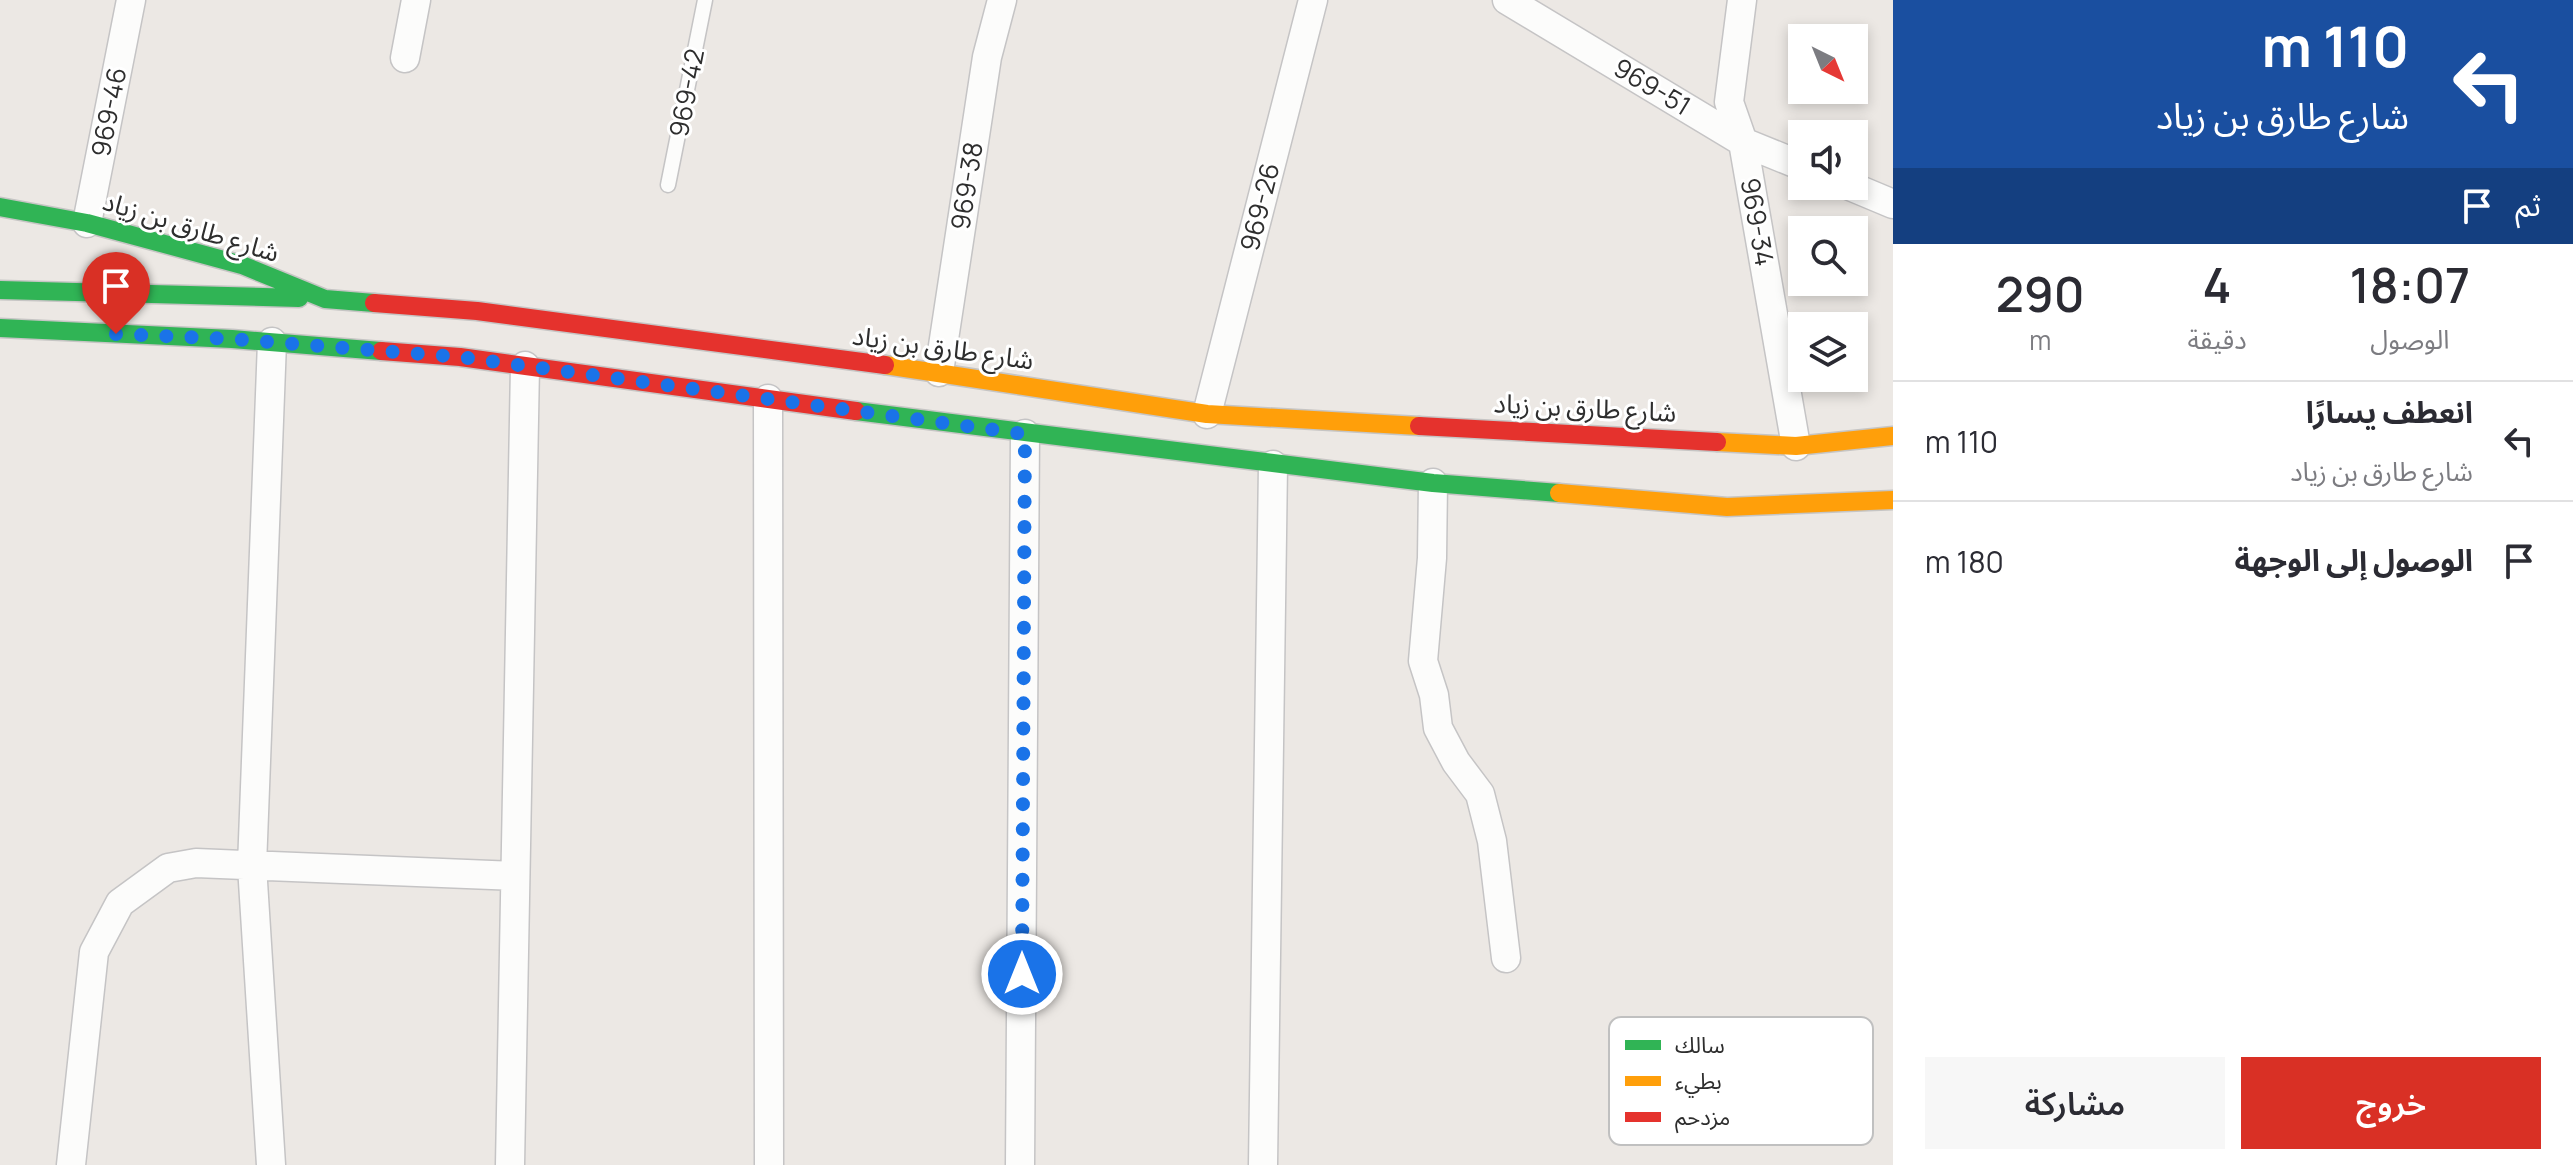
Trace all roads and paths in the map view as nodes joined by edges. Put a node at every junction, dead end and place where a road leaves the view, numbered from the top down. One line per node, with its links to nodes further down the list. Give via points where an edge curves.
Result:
1 (131, 0): 15 (street, 969-46)
2 (416, 0): 8 (street)
3 (705, 0): 11 (lane, 969-42)
4 (1002, 0): 23 (street, 969-38, via 987,57)
5 (1313, 0): 25 (street, 969-26)
6 (1507, 0): 9 (street, 969-51)
7 (1742, 0): 9 (street, 969-34, via 1729,102)
8 (405, 58)
9 (1743, 142): 10 (street, 969-51); 28 (street, 969-34)
10 (1788, 160)
11 (668, 185)
12 (1868, 194): 13 (street)
13 (1893, 204)
14 (0, 207): 15 (main road, شارع طارق بن زياد)
15 (87, 223): 17 (main road, شارع طارق بن زياد, via 242,265)
16 (0, 290): 17 (main road)
17 (325, 299): 23 (main road, شارع طارق بن زياد, via 477,311)
18 (0, 328): 19 (main road)
19 (29, 330): 20 (main road); 21 (main road)
20 (272, 342): 22 (main road); 32 (street)
21 (0, 347)
22 (525, 366): 24 (main road); 33 (street)
23 (939, 372): 25 (main road, شارع طارق بن زياد)
24 (768, 399): 26 (main road); 38 (street)
25 (1207, 414): 28 (main road, شارع طارق بن زياد)
26 (1025, 434): 29 (main road); 39 (street)
27 (1893, 436): 28 (main road, شارع طارق بن زياد)
28 (1796, 446)
29 (1273, 465): 30 (main road); 40 (street)
30 (1433, 483): 31 (main road, via 1727,507); 34 (street, via 1423,661 1438,728 1480,794 1492,841)
31 (1893, 500)
32 (252, 866): 33 (street); 35 (street, via 196,863 168,868 120,903 94,952); 36 (street)
33 (515, 876): 37 (street)
34 (1506, 958)
35 (71, 1165)
36 (271, 1165)
37 (510, 1165)
38 (769, 1165)
39 (1020, 1165)
40 (1263, 1165)

